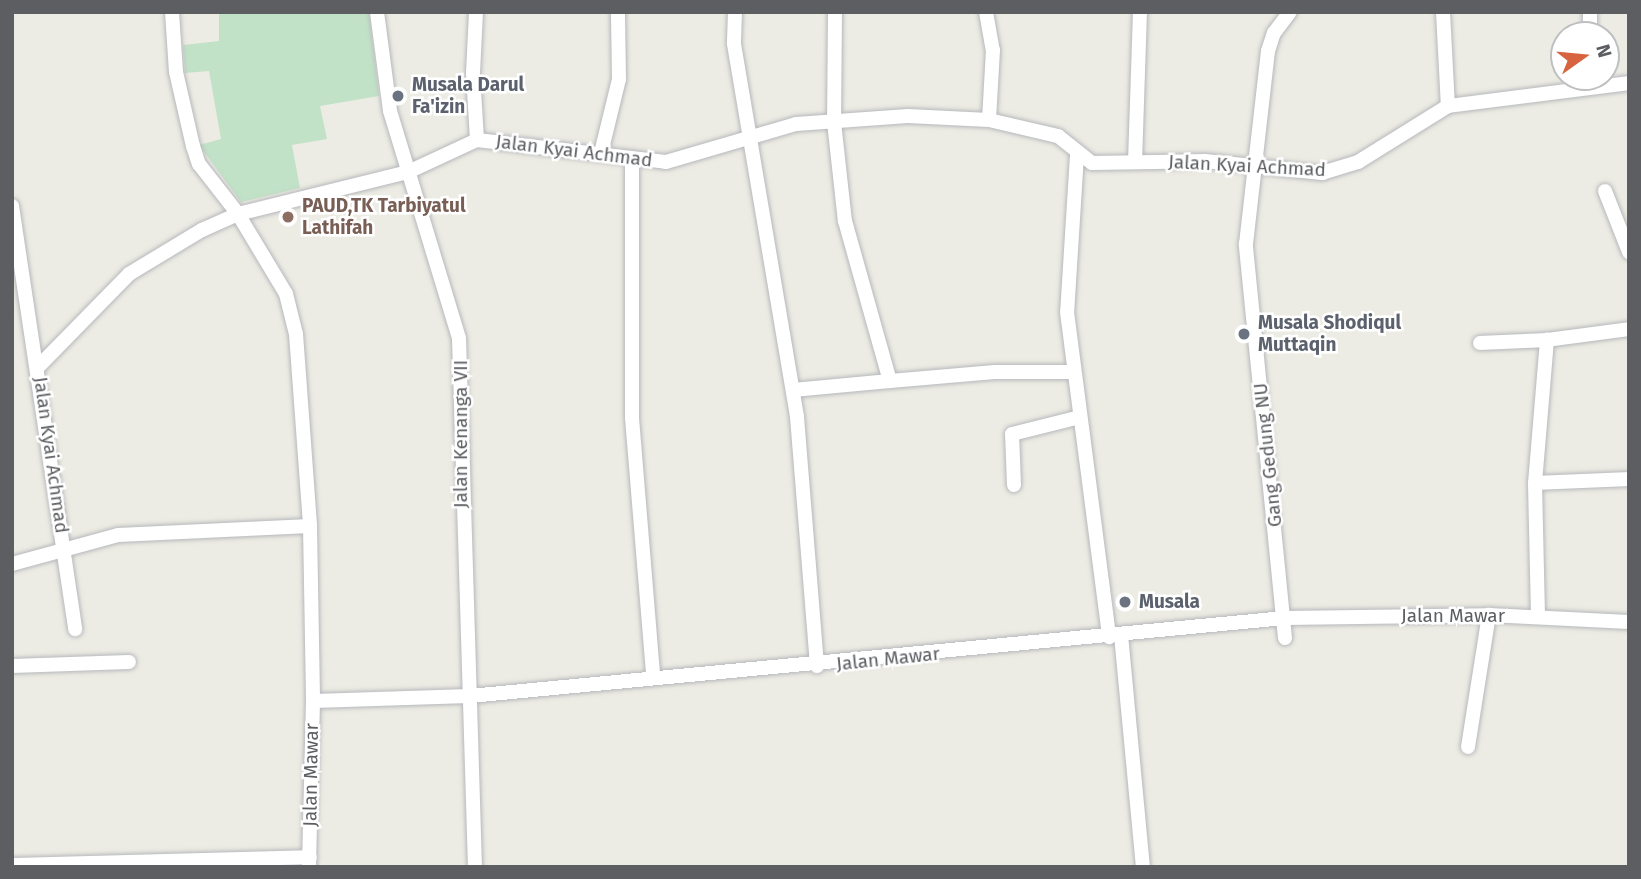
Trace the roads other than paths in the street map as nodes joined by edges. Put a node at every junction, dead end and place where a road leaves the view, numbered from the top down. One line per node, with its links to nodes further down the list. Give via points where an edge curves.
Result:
1 (172, 12): 25 (street, via 176,72 192,146 199,164)
2 (377, 12): 22 (street, Jalan Kenanga VII, via 390,111)
3 (476, 12): 16 (street)
4 (618, 12): 17 (street, via 619,79)
5 (735, 12): 15 (street, via 734,44)
6 (835, 12): 14 (street)
7 (986, 12): 13 (street, via 993,50)
8 (1140, 12): 20 (street)
9 (1290, 12): 21 (street, Gang Gedung NU, via 1270,40)
10 (1443, 12): 12 (street)
11 (1550, 88): 12 (street, Jalan Kyai Achmad)
12 (1448, 106): 21 (street, Jalan Kyai Achmad, via 1339,171)
13 (989, 120): 14 (street, Jalan Kyai Achmad, via 908,117); 18 (street, Jalan Kyai Achmad, via 1058,136)
14 (834, 122): 15 (street, Jalan Kyai Achmad, via 796,124); 32 (street, via 845,221)
15 (753, 134): 19 (street, Jalan Kyai Achmad, via 666,162); 33 (street, via 775,299)
16 (477, 140): 17 (street, Jalan Kyai Achmad); 22 (street, Jalan Kyai Achmad)
17 (601, 153): 19 (street, Jalan Kyai Achmad)
18 (1077, 155): 20 (street, Jalan Kyai Achmad, via 1092,163); 31 (street, via 1067,312)
19 (632, 159): 51 (street, via 632,430)
20 (1135, 162): 21 (street, Jalan Kyai Achmad, via 1205,161)
21 (1254, 167): 43 (street, Gang Gedung NU, via 1246,244)
22 (408, 172): 25 (street, Jalan Kyai Achmad); 52 (street, Jalan Kenanga VII, via 459,338)
23 (1605, 191): 26 (street)
24 (12, 206): 30 (street)
25 (238, 214): 30 (street, Jalan Kyai Achmad, via 129,274); 38 (street, via 293,312)
26 (1629, 252)
27 (1629, 329): 28 (street)
28 (1547, 340): 29 (street); 36 (street)
29 (1480, 343)
30 (39, 366): 39 (street, Jalan Kyai Achmad)
31 (1074, 372): 32 (street, via 995,372); 34 (street)
32 (890, 381): 33 (street)
33 (793, 390): 50 (street, via 806,494)
34 (1080, 417): 37 (street, via 1012,434); 46 (street)
35 (1629, 479): 36 (street)
36 (1535, 483): 42 (street)
37 (1014, 485)
38 (310, 526): 39 (street, via 118,535); 53 (street)
39 (65, 548): 40 (street, Jalan Kyai Achmad); 45 (street)
40 (12, 564)
41 (1489, 615): 42 (street, Jalan Mawar); 43 (street, Jalan Mawar); 54 (street)
42 (1538, 617): 44 (street, Jalan Mawar)
43 (1285, 618): 46 (street, Jalan Mawar); 47 (street, Gang Gedung NU)
44 (1629, 622)
45 (75, 629)
46 (1115, 636): 50 (street, Jalan Mawar); 58 (street)
47 (1285, 638)
48 (129, 663): 49 (street)
49 (12, 666)
50 (817, 666): 51 (street, Jalan Mawar)
51 (653, 676): 52 (street, Jalan Mawar)
52 (470, 696): 53 (street, Jalan Mawar); 57 (street, Jalan Kenanga VII)
53 (313, 701): 55 (street, Jalan Mawar)
54 (1468, 747)
55 (309, 862): 56 (street)
56 (12, 865)
57 (475, 867)
58 (1143, 867)

